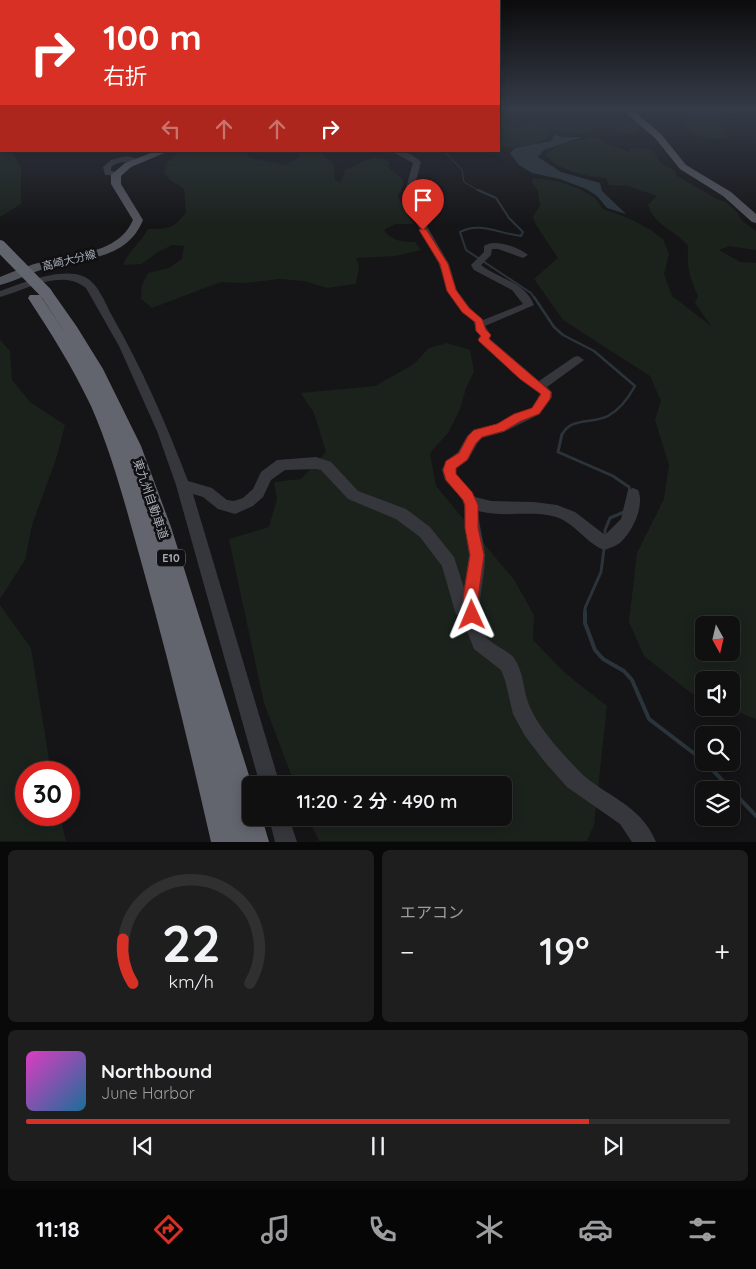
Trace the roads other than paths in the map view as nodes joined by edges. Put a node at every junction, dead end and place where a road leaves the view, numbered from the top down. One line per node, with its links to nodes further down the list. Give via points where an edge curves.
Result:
1 (668, 148): 4 (main road, via 683,167 727,194)
2 (162, 152): 8 (main road, 高崎大分線, via 139,160 116,174 116,184 138,220 126,240 93,255)
3 (397, 152): 11 (street, via 417,162 407,199 444,264 452,291)
4 (756, 220)
5 (0, 246): 10 (highway, 東九州自動車道 / E10, bridge)
6 (523, 255): 11 (street, via 499,246 488,246 488,253 476,265 522,292 529,305)
7 (0, 259): 10 (highway, 東九州自動車道 / E10)
8 (0, 280)
9 (0, 294): 14 (street, via 56,276 81,279 90,286 124,346)
10 (40, 296): 20 (highway, 東九州自動車道 / E10, via 91,389 112,436 155,569); 21 (highway, 東九州自動車道 / E10, via 66,319 126,428 169,550)
11 (480, 324): 13 (street, via 486,335 483,340)
12 (578, 360): 13 (street)
13 (539, 386): 16 (street, via 546,396 536,411 500,428 478,434 463,456 451,465 450,476)
14 (183, 484): 17 (street, via 207,492 223,505 235,508 258,493 266,476 282,464 316,463 326,466 353,495 401,514 425,532 449,562 462,608); 18 (street)
15 (633, 494): 16 (street, via 632,512 610,542 598,539 565,514 555,511 483,507)
16 (470, 501): 17 (street, via 477,555)
17 (472, 615): 23 (street, via 480,643 507,664 514,678 520,707 551,754 574,780 627,817)
18 (267, 776)
19 (281, 826): 22 (street)
20 (226, 842)
21 (254, 842)
22 (286, 842)
23 (646, 842)

